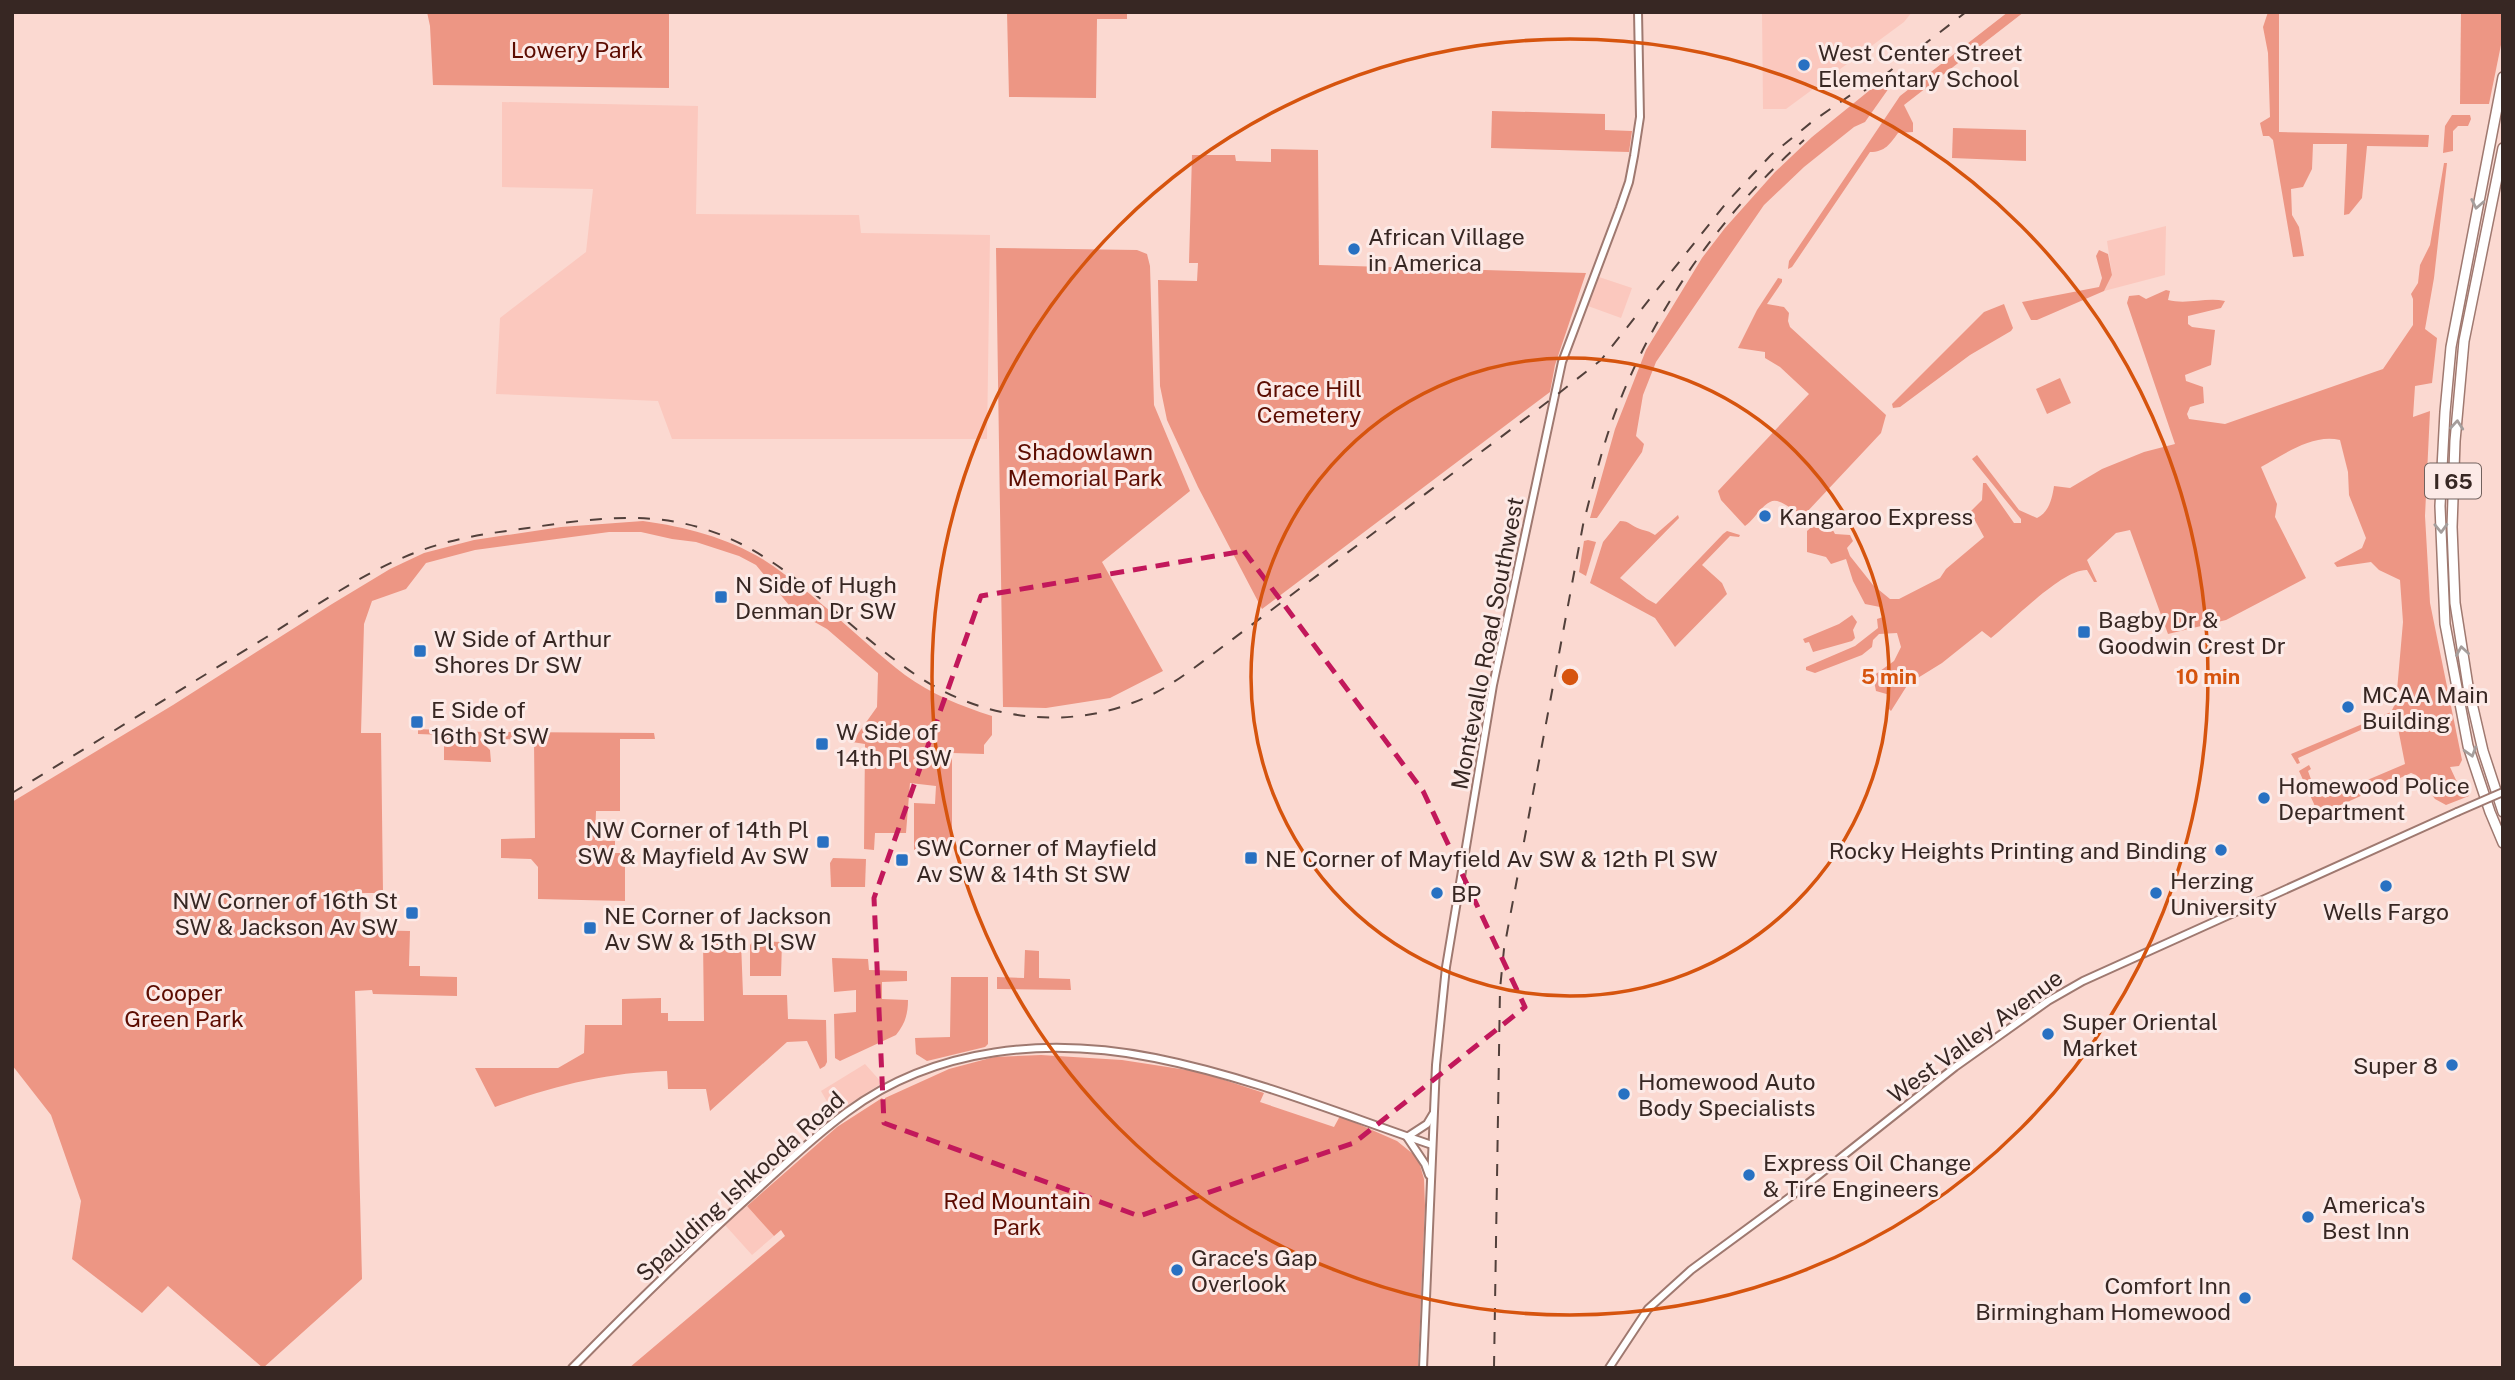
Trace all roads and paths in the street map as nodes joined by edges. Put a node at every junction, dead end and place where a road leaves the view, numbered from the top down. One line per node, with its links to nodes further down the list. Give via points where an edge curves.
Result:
1 (1638, 12): 7 (street, Montevallo Road Southwest, via 1638,130 1629,182 1562,362 1496,671 1448,955)
2 (2503, 77): 6 (highway, I 65, one-way to 6, via 2451,347 2440,506 2445,624 2468,746)
3 (2503, 148): 5 (highway, I 65, one-way to 3, via 2468,686 2455,603 2452,527 2464,341)
4 (2503, 792): 13 (street, West Valley Avenue, bridge, via 2092,976 2048,1001 1691,1270 1648,1309)
5 (2503, 813)
6 (2503, 843)
7 (1434, 1112): 8 (street, via 1427,1124); 9 (street, Montevallo Road Southwest)
8 (1407, 1137): 9 (street); 10 (street); 11 (street, Spaulding Ishkooda Road, via 1323,1105 1156,1058 1040,1047 960,1058 878,1091 847,1111 646,1292)
9 (1432, 1145): 10 (street)
10 (1430, 1179): 12 (street)
11 (572, 1368)
12 (1423, 1368)
13 (1609, 1368)

